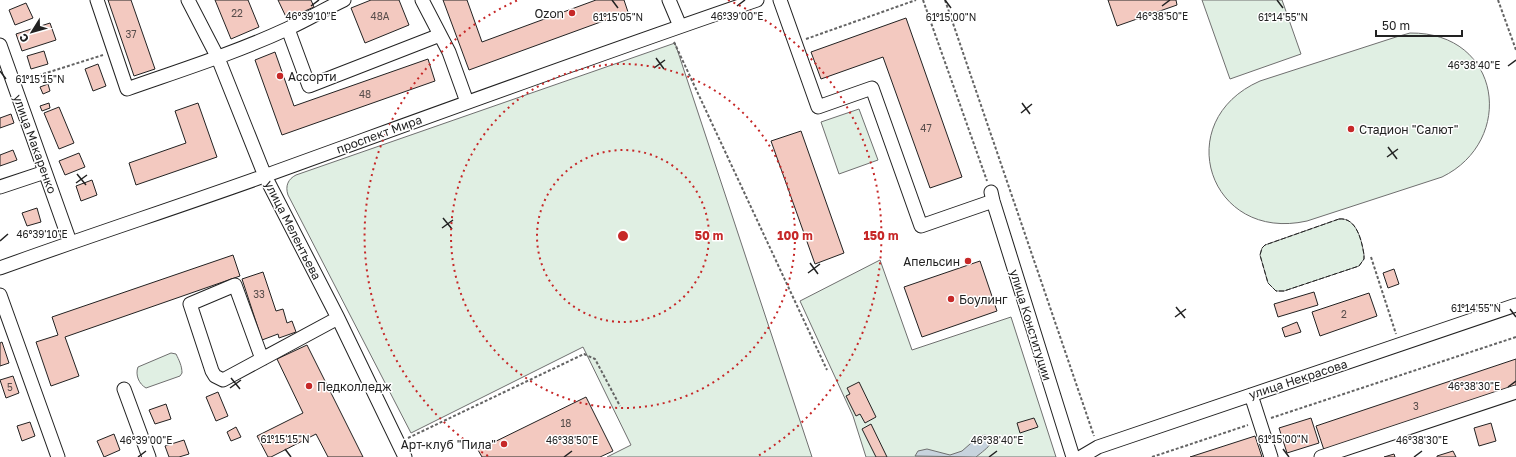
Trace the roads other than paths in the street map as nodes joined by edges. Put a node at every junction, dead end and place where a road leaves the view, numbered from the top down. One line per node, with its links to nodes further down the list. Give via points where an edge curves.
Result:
1 (97, 0): 12 (street, via 127,89)
2 (188, 0): 12 (street, улица Мелентьева)
3 (422, 0): 10 (street)
4 (669, 0): 8 (street)
5 (757, 0): 8 (street, проспект Мира)
6 (780, 0): 29 (street, улица Конституции, via 818,107 872,88 921,226 992,196)
7 (340, 1): 9 (street)
8 (674, 28): 13 (street, проспект Мира)
9 (288, 29): 10 (street, via 309,86); 12 (street)
10 (440, 35): 13 (street)
11 (0, 45): 14 (street, улица Макаренко)
12 (218, 58): 15 (street, улица Мелентьева)
13 (467, 102): 15 (street, проспект Мира)
14 (45, 172): 16 (street); 17 (street, улица Макаренко)
15 (265, 176): 17 (street, проспект Мира); 21 (street, улица Мелентьева)
16 (0, 187)
17 (70, 242): 18 (street, проспект Мира)
18 (0, 268)
19 (0, 295): 26 (street)
20 (1516, 305): 25 (street, улица Некрасова)
21 (338, 318): 22 (street); 28 (street, улица Мелентьева)
22 (262, 359): 22 (street, via 235,285 190,304 212,371 219,379 223,380)
23 (124, 389): 27 (street)
24 (1516, 392): 32 (street)
25 (1251, 395): 30 (street, улица Некрасова, via 1098,447); 31 (street)
26 (58, 457)
27 (148, 457)
28 (405, 457)
29 (1073, 457)
30 (1081, 457)
31 (1271, 457)
32 (1321, 457)

